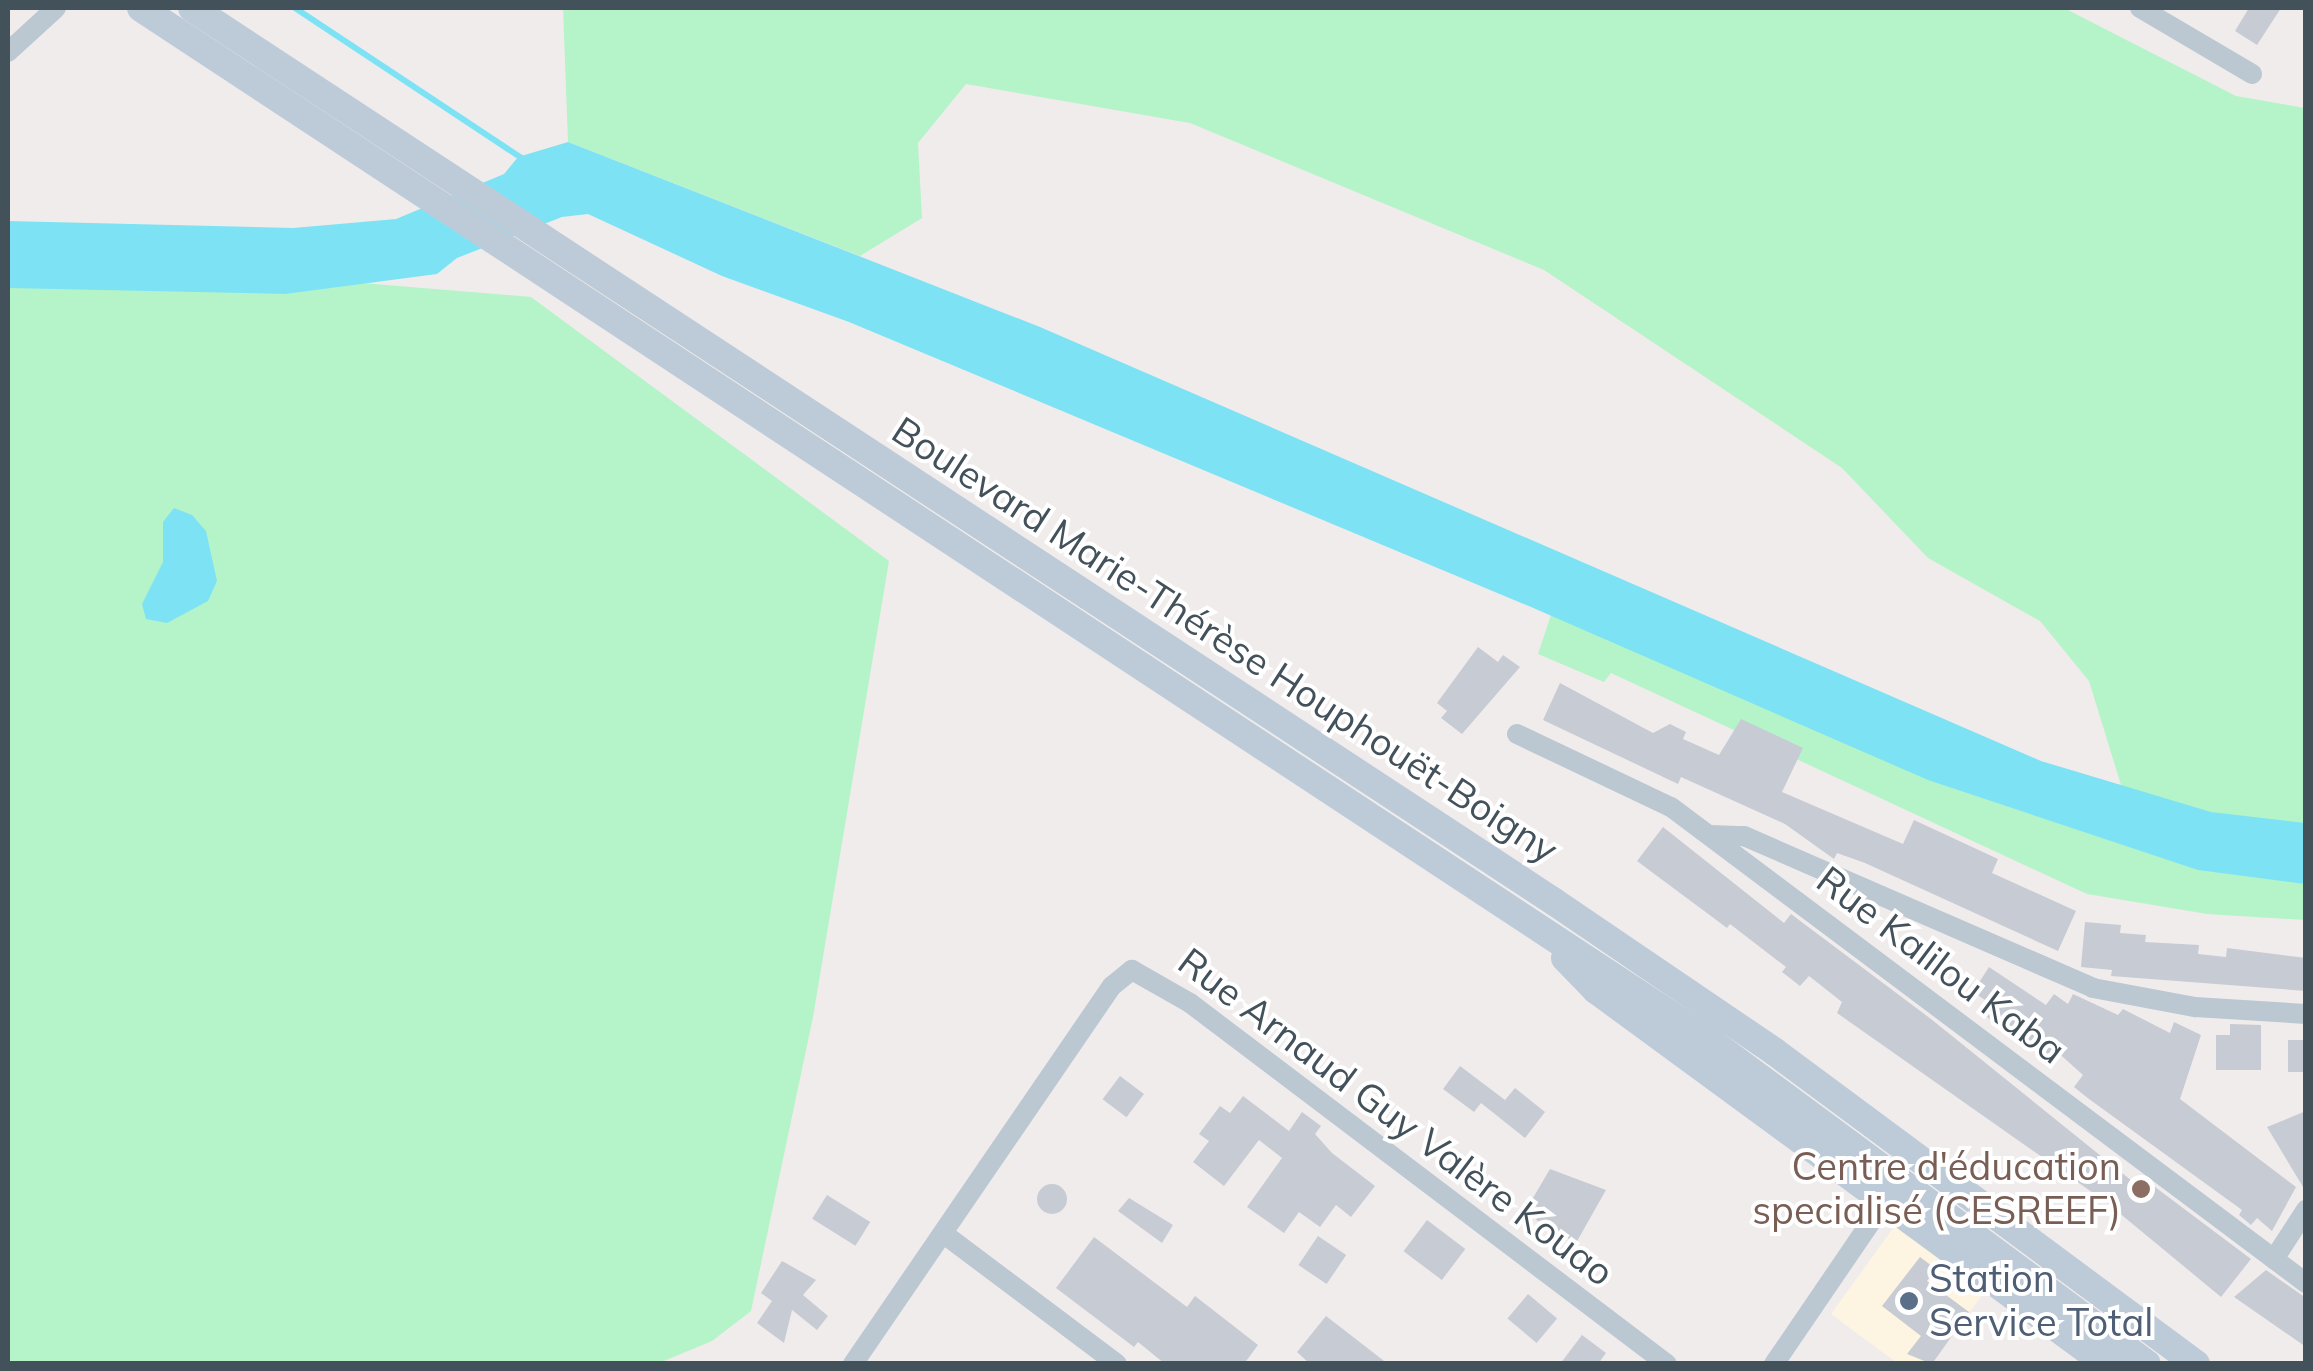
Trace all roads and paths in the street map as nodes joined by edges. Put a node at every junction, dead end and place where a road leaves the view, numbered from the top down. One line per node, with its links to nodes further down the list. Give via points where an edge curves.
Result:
1 (56, 8): 5 (street)
2 (141, 8): 9 (main road, Boulevard Marie-Thérèse Houphouët-Boigny)
3 (192, 8): 22 (main road, Boulevard Marie-Thérèse Houphouët-Boigny, via 1553,900 1775,1052)
4 (2140, 8): 6 (street)
5 (8, 52)
6 (2252, 74)
7 (1517, 734): 8 (street, Rue Kalilou Kaba, via 1628,783)
8 (1710, 836): 10 (street, via 1744,836 2093,988 2196,1007); 14 (street, Rue Kalilou Kaba)
9 (1533, 924): 11 (main road, via 1596,990); 21 (main road, Boulevard Marie-Thérèse Houphouët-Boigny, via 1706,1038)
10 (2306, 1014)
11 (1885, 1201): 19 (street); 20 (main road)
12 (2306, 1210): 14 (street)
13 (944, 1234): 16 (street, Rue Arnaud Guy Valère Kouao); 17 (street); 18 (street, Rue Arnaud Guy Valère Kouao, via 1112,986 1132,970 1190,1003)
14 (2274, 1259): 15 (street, Rue Kalilou Kaba)
15 (2306, 1283)
16 (853, 1364)
17 (1117, 1364)
18 (1668, 1364)
19 (1774, 1364)
20 (2106, 1364)
21 (2147, 1364)
22 (2196, 1364)

